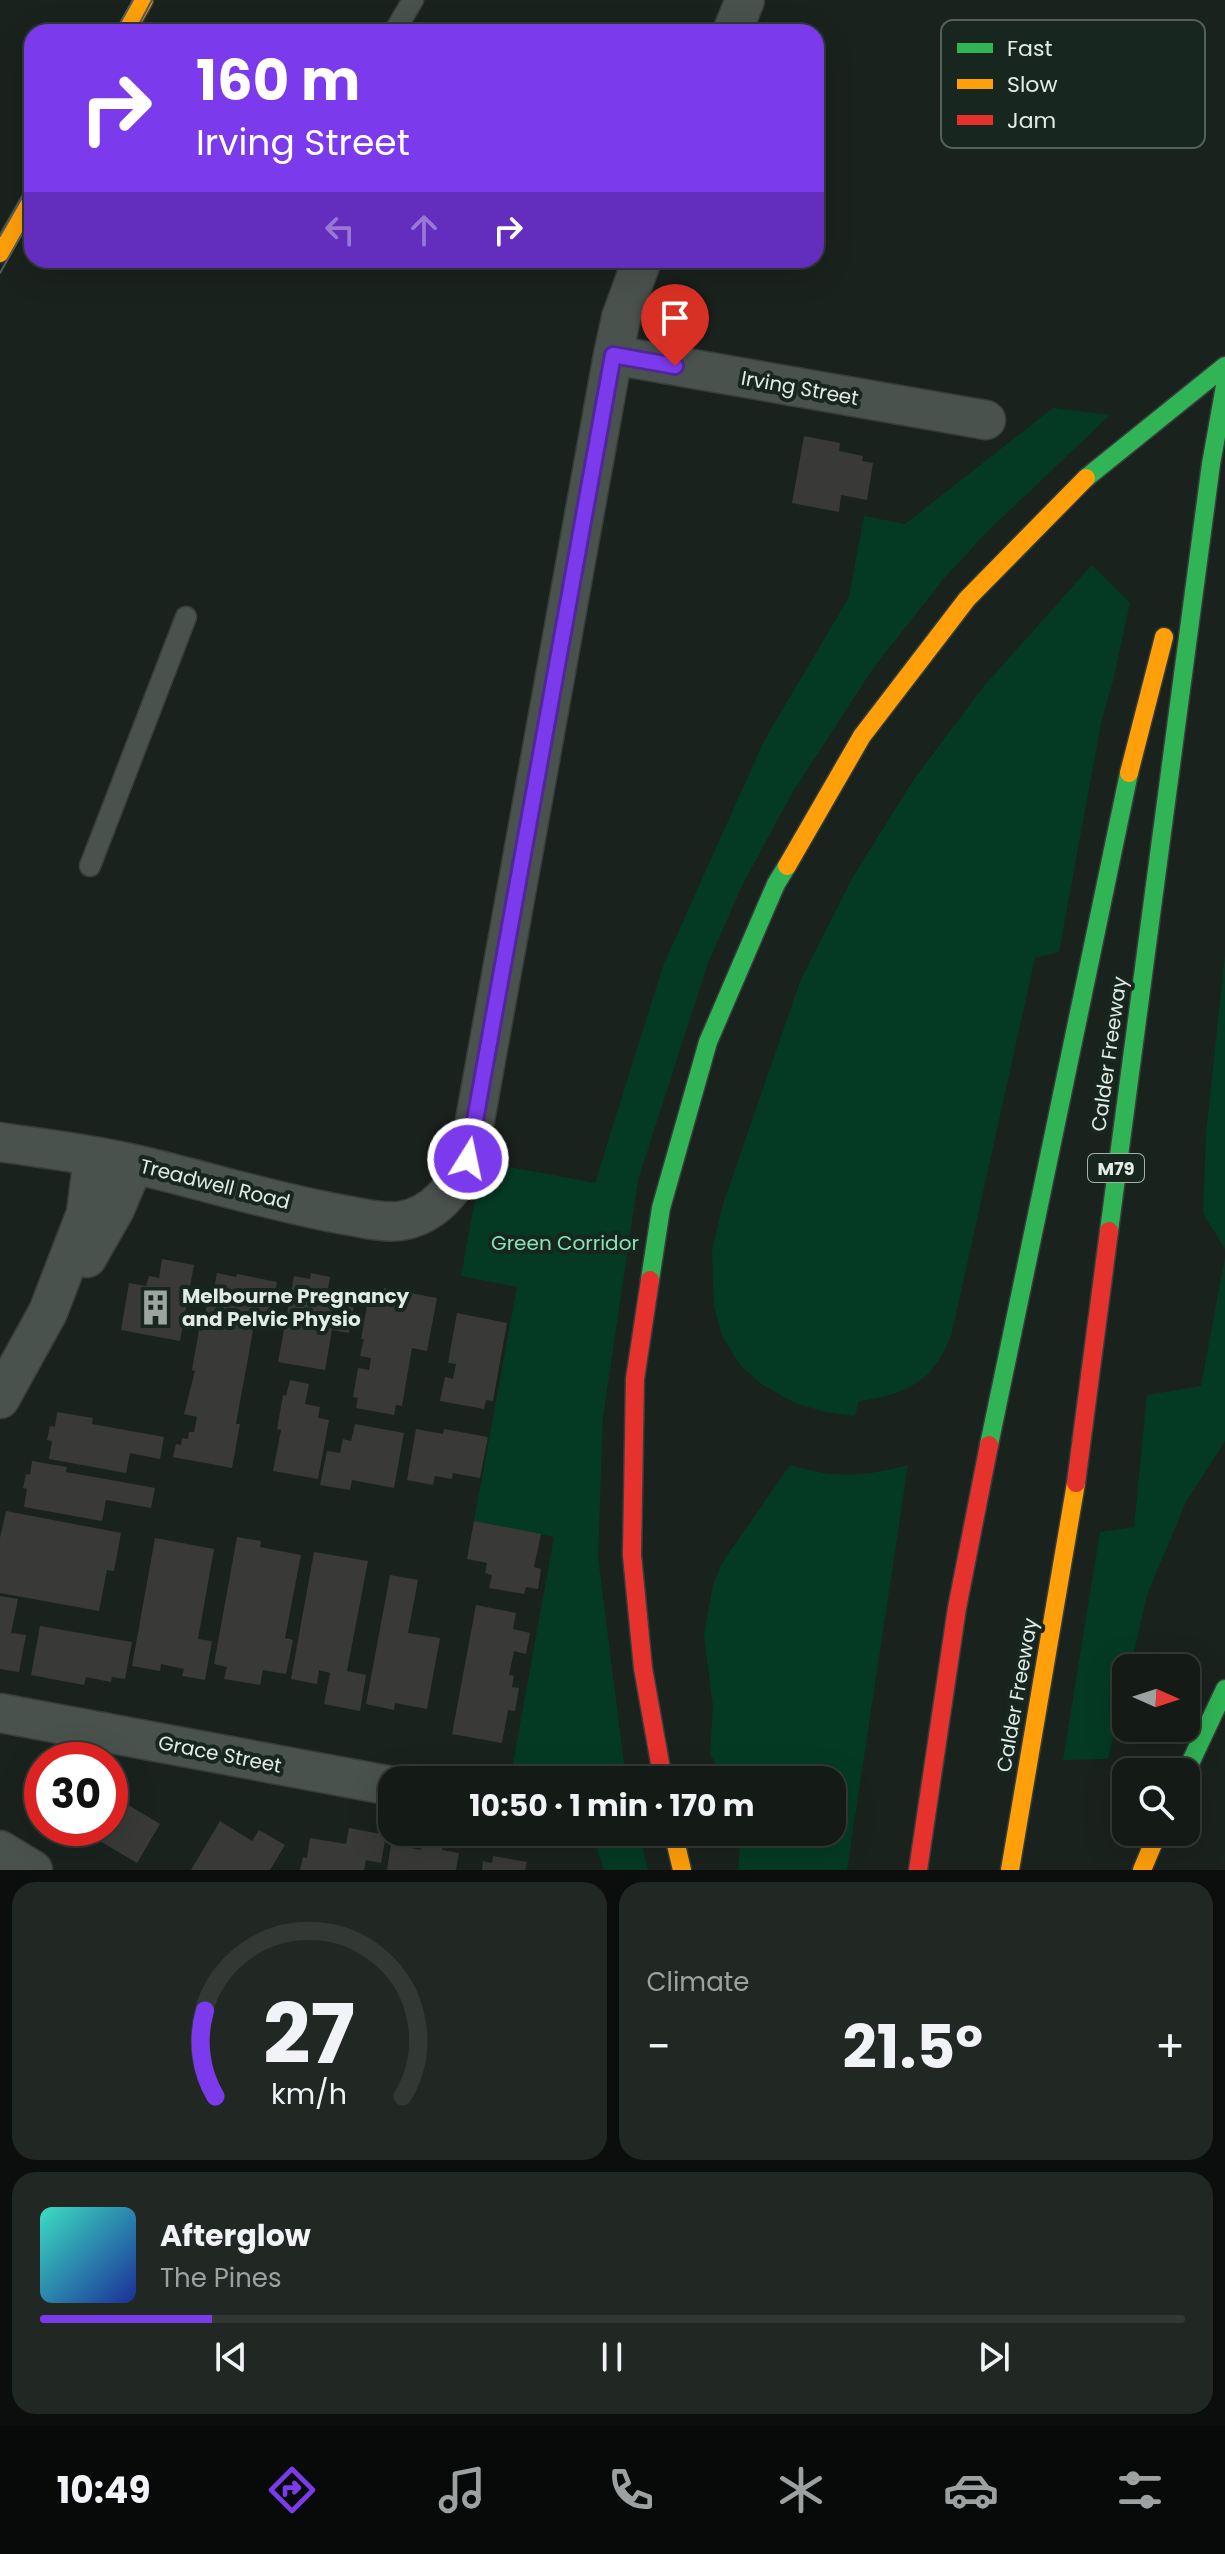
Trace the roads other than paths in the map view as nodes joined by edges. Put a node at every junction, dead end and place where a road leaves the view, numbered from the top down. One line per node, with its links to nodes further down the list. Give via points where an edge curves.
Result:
1 (144, 0): 4 (main road)
2 (413, 0): 5 (lane)
3 (745, 0): 6 (street)
4 (130, 24)
5 (399, 24)
6 (735, 24)
7 (24, 211): 8 (main road)
8 (0, 253)
9 (639, 268): 10 (street)
10 (613, 355): 13 (street, Irving Street); 19 (street, Treadwell Road, via 461,1176 428,1210 399,1221 380,1221)
11 (1225, 366): 25 (main road, via 1096,465 946,621 879,708 815,809 728,987 673,1159 638,1355 632,1554 644,1683)
12 (1225, 386): 14 (main road, Calder Freeway / M79)
13 (986, 420)
14 (1211, 464): 32 (main road, via 1134,749 994,1418 957,1608); 33 (main road, Calder Freeway / M79, via 1074,1498)
15 (186, 617): 16 (lane)
16 (90, 866)
17 (0, 1142): 18 (street, Treadwell Road)
18 (93, 1157): 19 (street, Treadwell Road); 20 (street, via 86,1213)
19 (134, 1164): 20 (street, via 106,1227)
20 (48, 1312): 21 (street)
21 (0, 1399)
22 (1225, 1689): 24 (main road)
23 (0, 1713): 26 (street, Grace Street)
24 (1193, 1758)
25 (660, 1766)
26 (378, 1783)
27 (676, 1846): 31 (main road)
28 (1152, 1846): 34 (main road)
29 (0, 1850): 30 (street)
30 (33, 1870)
31 (682, 1870)
32 (918, 1870)
33 (1010, 1870)
34 (1142, 1870)

